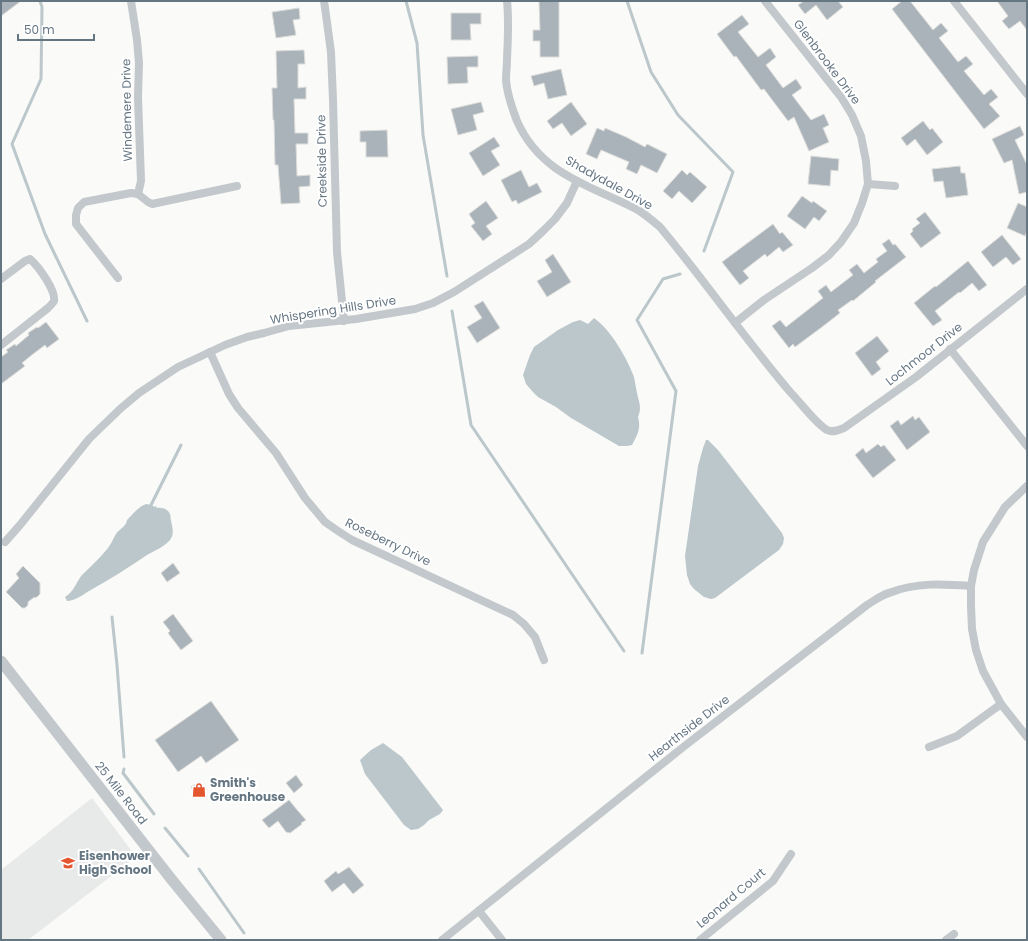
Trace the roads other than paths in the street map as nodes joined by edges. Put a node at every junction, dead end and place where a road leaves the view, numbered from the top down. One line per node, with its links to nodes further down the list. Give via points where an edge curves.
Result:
1 (131, 1): 11 (street, Windemere Drive, via 139,63)
2 (324, 1): 15 (street, Creekside Drive, via 333,100 336,252)
3 (507, 1): 7 (street, Shadydale Drive, via 506,80 513,111 532,146 560,172)
4 (765, 1): 8 (street, Glenbrooke Drive, via 841,97 852,115 861,136)
5 (954, 1): 6 (street)
6 (1027, 94)
7 (577, 181): 15 (street, Whispering Hills Drive, via 567,203 555,219 529,244 454,292 415,309); 16 (street, Shadydale Drive, via 640,211 660,227)
8 (868, 184): 10 (street); 16 (street, Glenbrooke Drive, via 854,223 842,242 812,268 764,300)
9 (237, 186): 11 (street, via 152,204)
10 (895, 186)
11 (138, 194): 12 (street, via 131,193 84,202 76,215 76,224)
12 (118, 278)
13 (1, 279): 17 (street, via 30,259 54,295 54,301 48,308)
14 (1027, 289): 18 (street, Lochmoor Drive)
15 (344, 321): 19 (street, Whispering Hills Drive, via 289,326 236,340)
16 (736, 323): 20 (street, Shadydale Drive, via 798,401)
17 (1, 345)
18 (950, 349): 20 (street, Lochmoor Drive, via 916,377 844,428); 21 (street)
19 (210, 352): 23 (street, Whispering Hills Drive, via 178,367 120,409 88,439 20,525); 26 (street, Roseberry Drive, via 238,408 276,453 305,498 325,522 352,540 513,614 535,637)
20 (830, 432)
21 (1027, 446)
22 (1027, 486): 25 (street, via 1005,507 983,542)
23 (3, 542): 24 (street, Whispering Hills Drive)
24 (1, 550)
25 (972, 586): 28 (street, via 972,629 976,650 983,671); 32 (street, Hearthside Drive, via 912,586 888,593 867,605)
26 (544, 660)
27 (1, 661): 34 (street, 25 Mile Road)
28 (1001, 704): 29 (street); 30 (street, via 957,736)
29 (1027, 737)
30 (929, 747)
31 (791, 854): 37 (street, Leonard Court, via 773,881)
32 (479, 910): 35 (street, Hearthside Drive); 36 (street)
33 (954, 934): 38 (street)
34 (221, 940)
35 (442, 940)
36 (502, 940)
37 (700, 940)
38 (946, 940)

